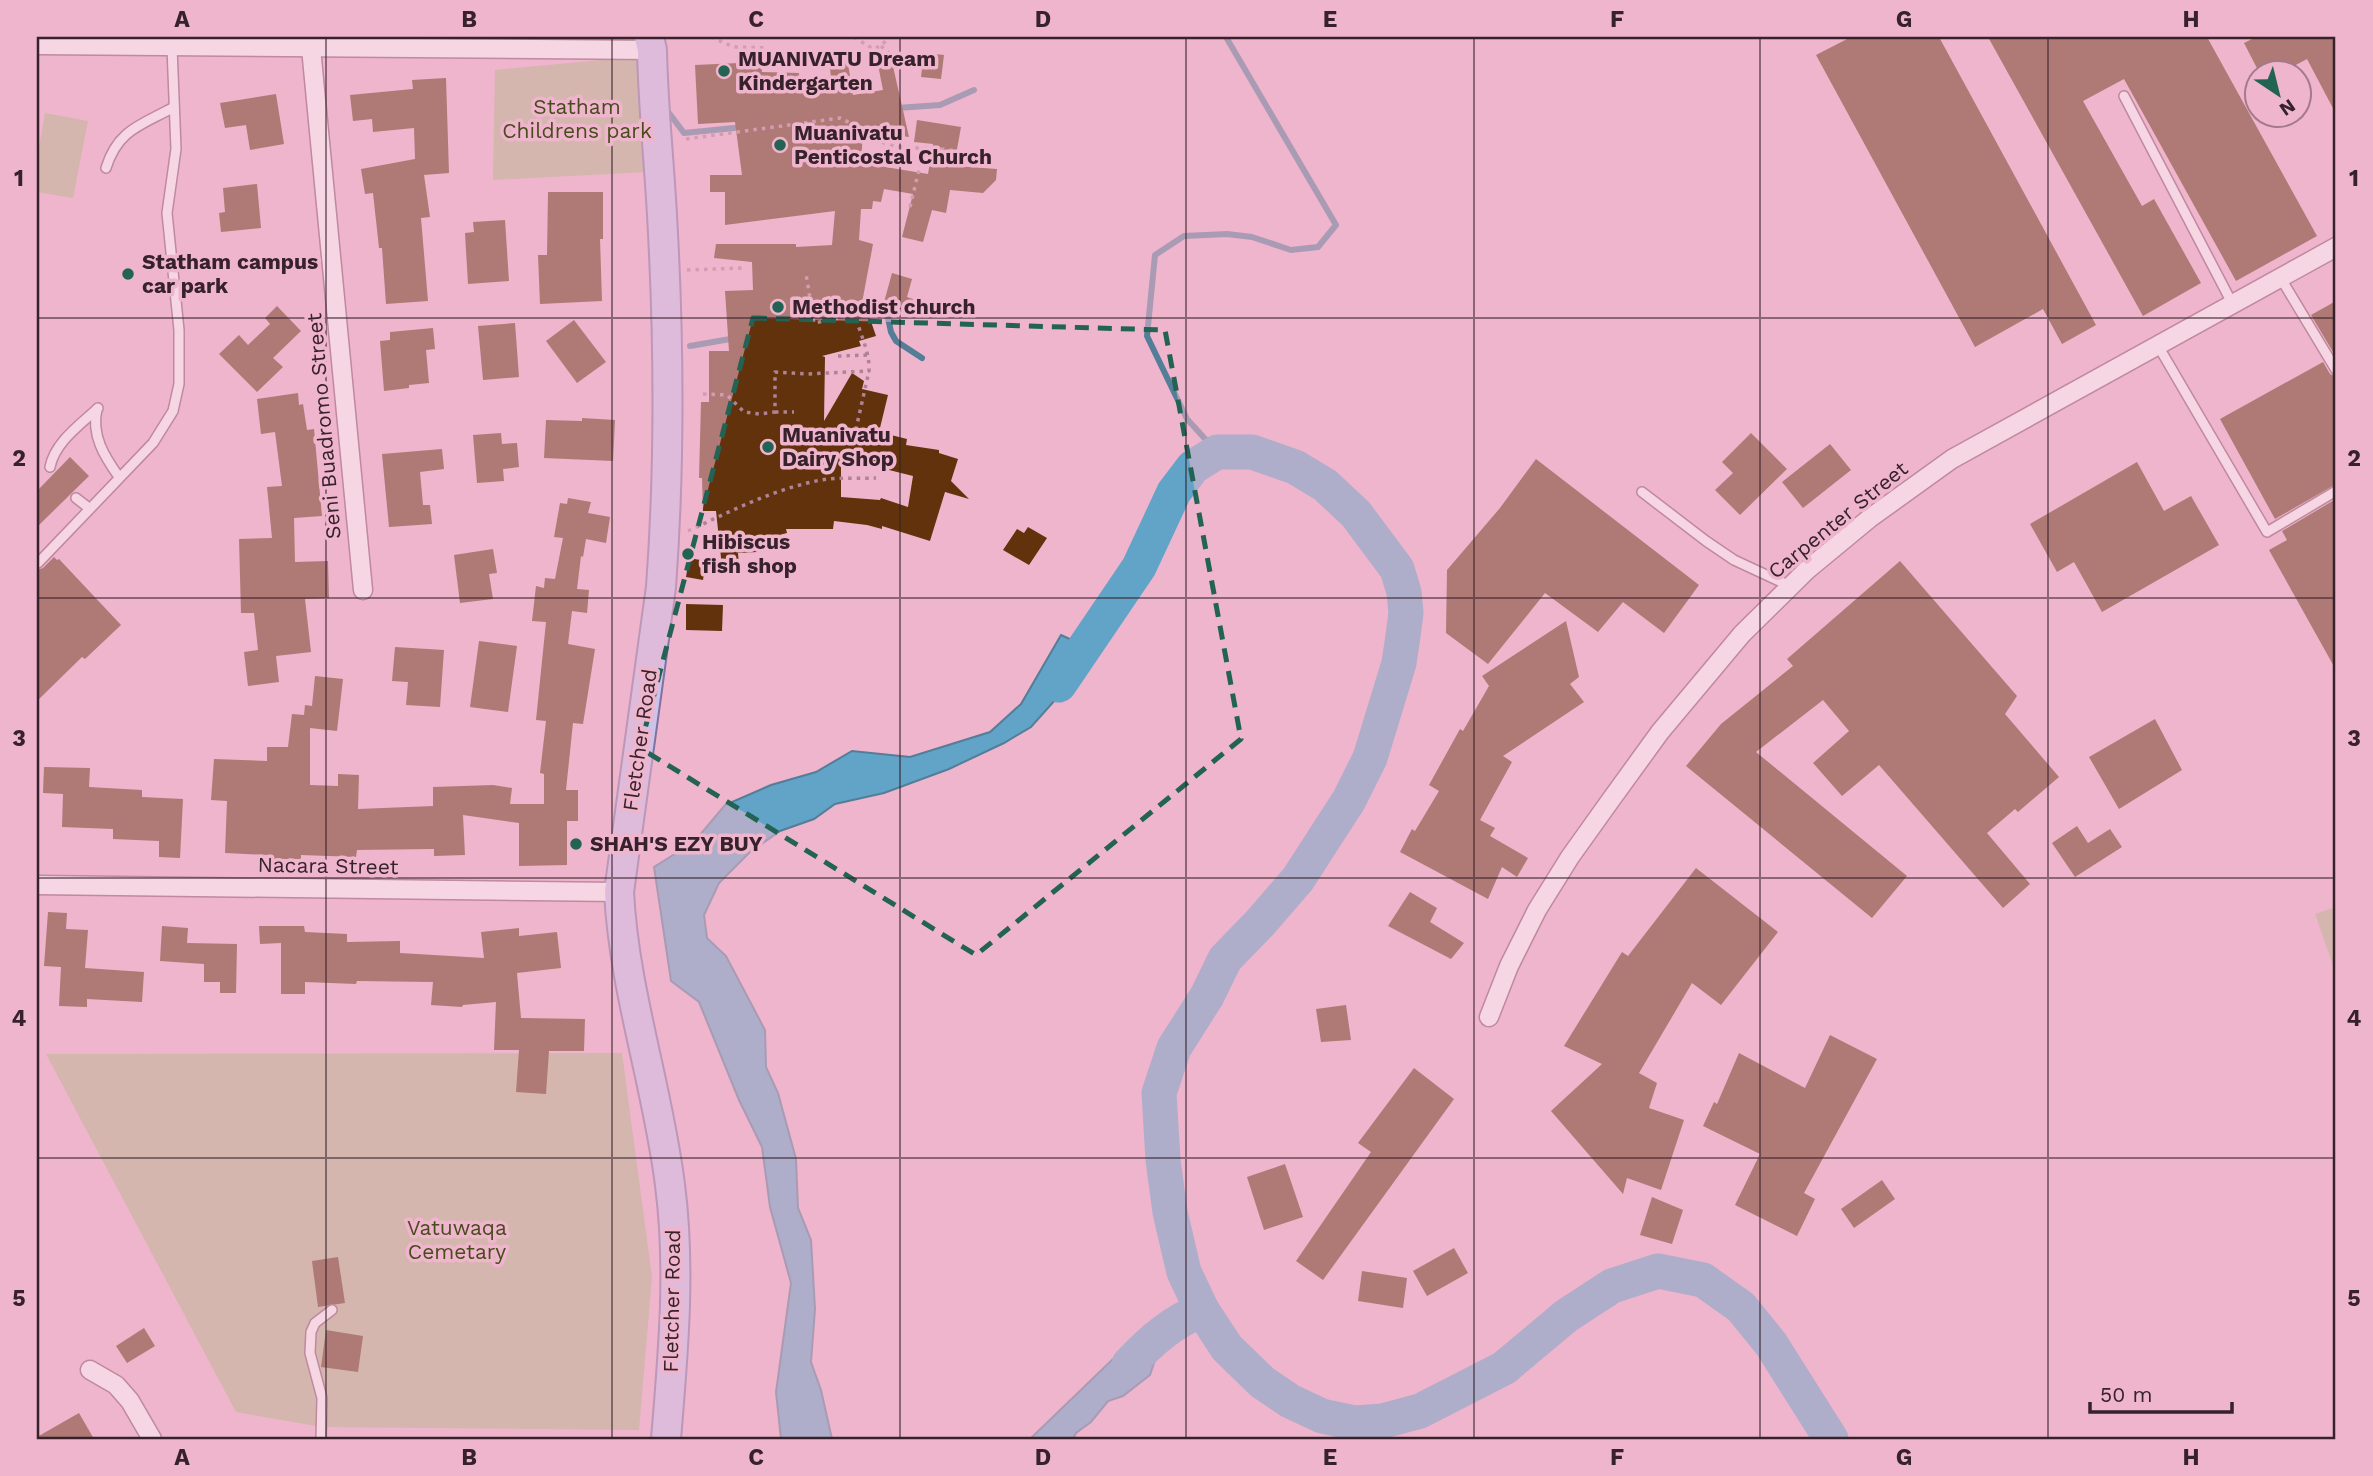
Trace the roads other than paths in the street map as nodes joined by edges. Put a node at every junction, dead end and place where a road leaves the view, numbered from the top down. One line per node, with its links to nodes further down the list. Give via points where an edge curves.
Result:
1 (651, 44): 4 (street); 23 (main road, Fletcher Road, via 664,271 664,542)
2 (37, 46): 3 (street)
3 (172, 47): 4 (street); 6 (lane)
4 (311, 48): 21 (street, Seni Buadromo Street)
5 (2124, 96): 10 (lane)
6 (174, 107): 7 (lane, via 124,134); 14 (lane, via 176,149 167,213 179,330 179,384 173,411 153,443)
7 (106, 168)
8 (2336, 247): 9 (street, Carpenter Street)
9 (2280, 277): 10 (street, Carpenter Street); 12 (lane)
10 (2232, 303): 11 (street, Carpenter Street)
11 (2157, 344): 15 (lane, via 2267,532); 20 (street, Carpenter Street, via 1952,459 1870,518)
12 (2336, 370)
13 (50, 467): 14 (lane, via 59,445 98,408 94,421 98,440)
14 (119, 477): 18 (lane)
15 (2336, 491)
16 (1642, 492): 20 (lane, via 1725,554)
17 (76, 498): 18 (lane)
18 (89, 508): 19 (lane)
19 (38, 563)
20 (1790, 586): 24 (street, Carpenter Street, via 1742,634 1660,732 1570,858 1537,910)
21 (362, 590)
22 (37, 885): 23 (street, Nacara Street)
23 (619, 892): 29 (main road, Fletcher Road, via 628,964 670,1184 674,1311)
24 (1489, 1017)
25 (332, 1310): 28 (lane, via 311,1332 310,1353 321,1398)
26 (90, 1370): 27 (street, via 116,1385)
27 (152, 1439)
28 (321, 1439)
29 (666, 1439)

